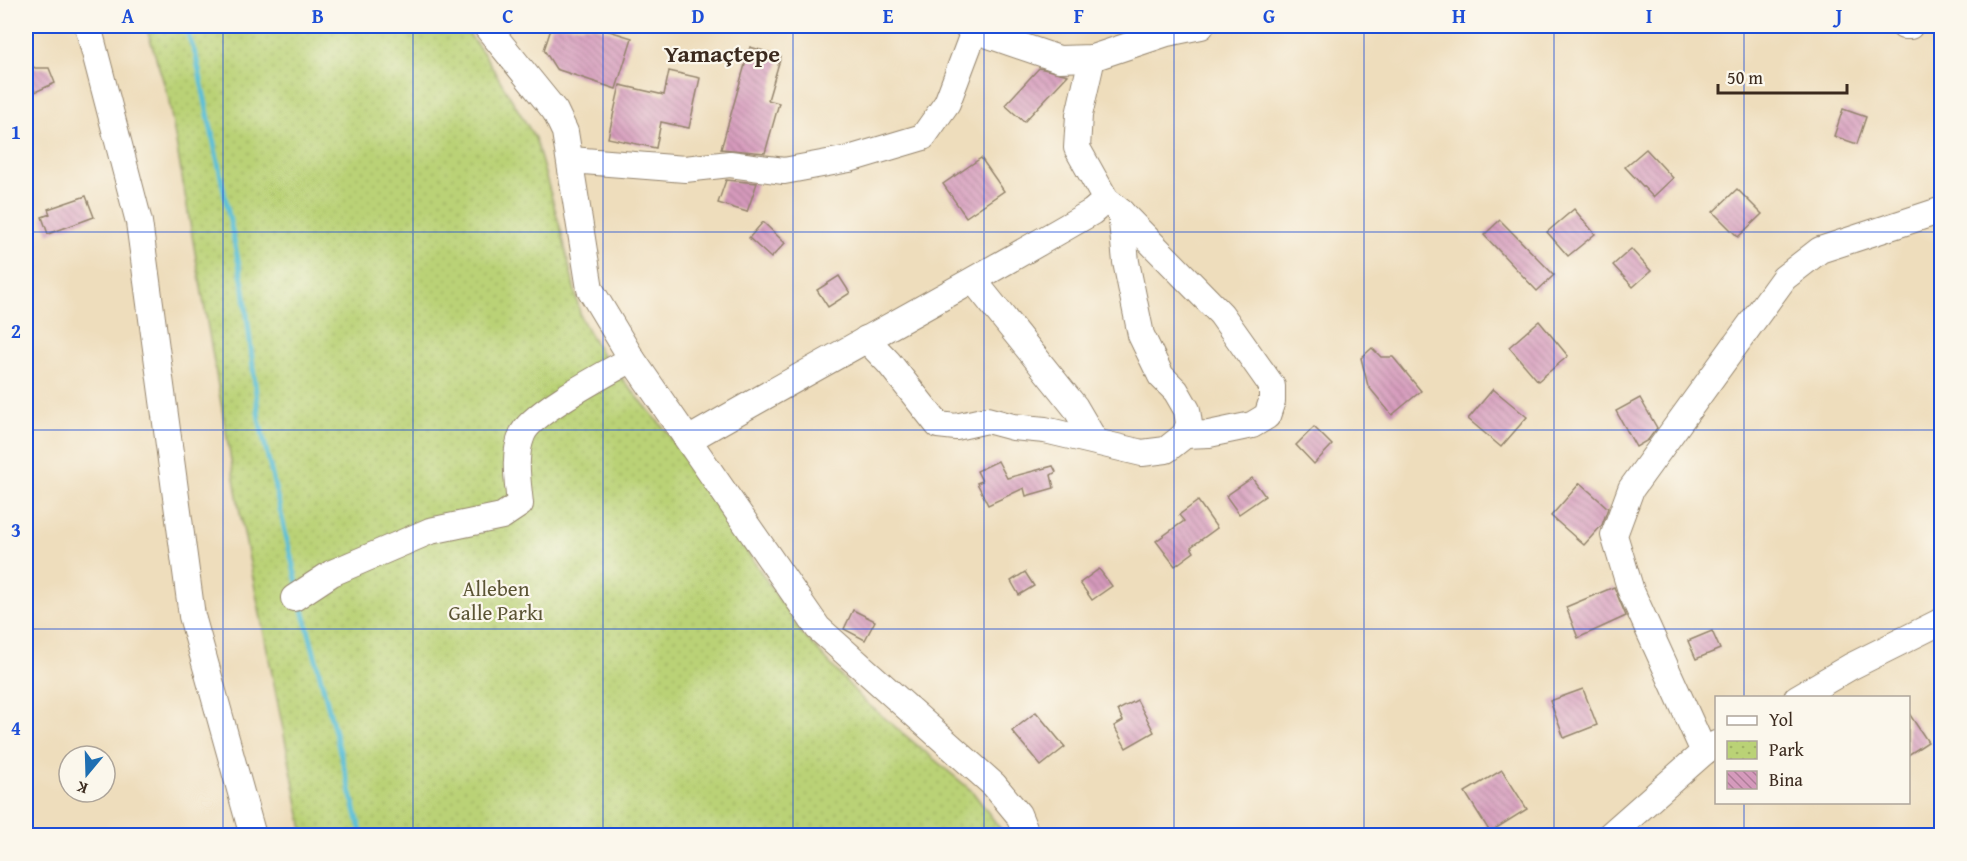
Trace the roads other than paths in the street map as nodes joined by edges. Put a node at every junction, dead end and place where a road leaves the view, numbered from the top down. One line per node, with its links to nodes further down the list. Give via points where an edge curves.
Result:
1 (88, 26): 22 (street, via 139,222 192,616)
2 (486, 26): 8 (street, via 555,111)
3 (1201, 26): 7 (street)
4 (1904, 26): 5 (street)
5 (1910, 26)
6 (972, 27): 7 (street, via 1059,59); 8 (street, via 947,103 923,137 849,159 784,171 730,164 685,169)
7 (1092, 57): 9 (street, via 1078,115 1077,148)
8 (571, 160): 13 (street, via 590,289)
9 (1114, 206): 11 (street, via 1092,212); 14 (street, via 1141,335 1161,376 1187,410 1189,424); 14 (street, via 1221,314 1272,386 1267,416 1252,424 1209,434)
10 (1941, 210): 20 (street, via 1820,250 1784,278 1631,489 1614,535 1632,591)
11 (974, 281): 12 (street); 16 (street, via 1075,407)
12 (866, 339): 15 (street); 16 (street, via 938,425 956,427 987,420)
13 (632, 359): 15 (street); 17 (street, via 556,403 522,433 516,465 520,504 502,516 430,531 332,573)
14 (1185, 435): 16 (street, via 1166,450 1142,453)
15 (690, 439): 23 (street, via 818,628 994,785 1018,814)
16 (1095, 441)
17 (304, 591)
18 (1941, 621): 19 (street, via 1850,666)
19 (1800, 696)
20 (1710, 748): 21 (street)
21 (1625, 830)
22 (254, 836)
23 (1027, 836)

